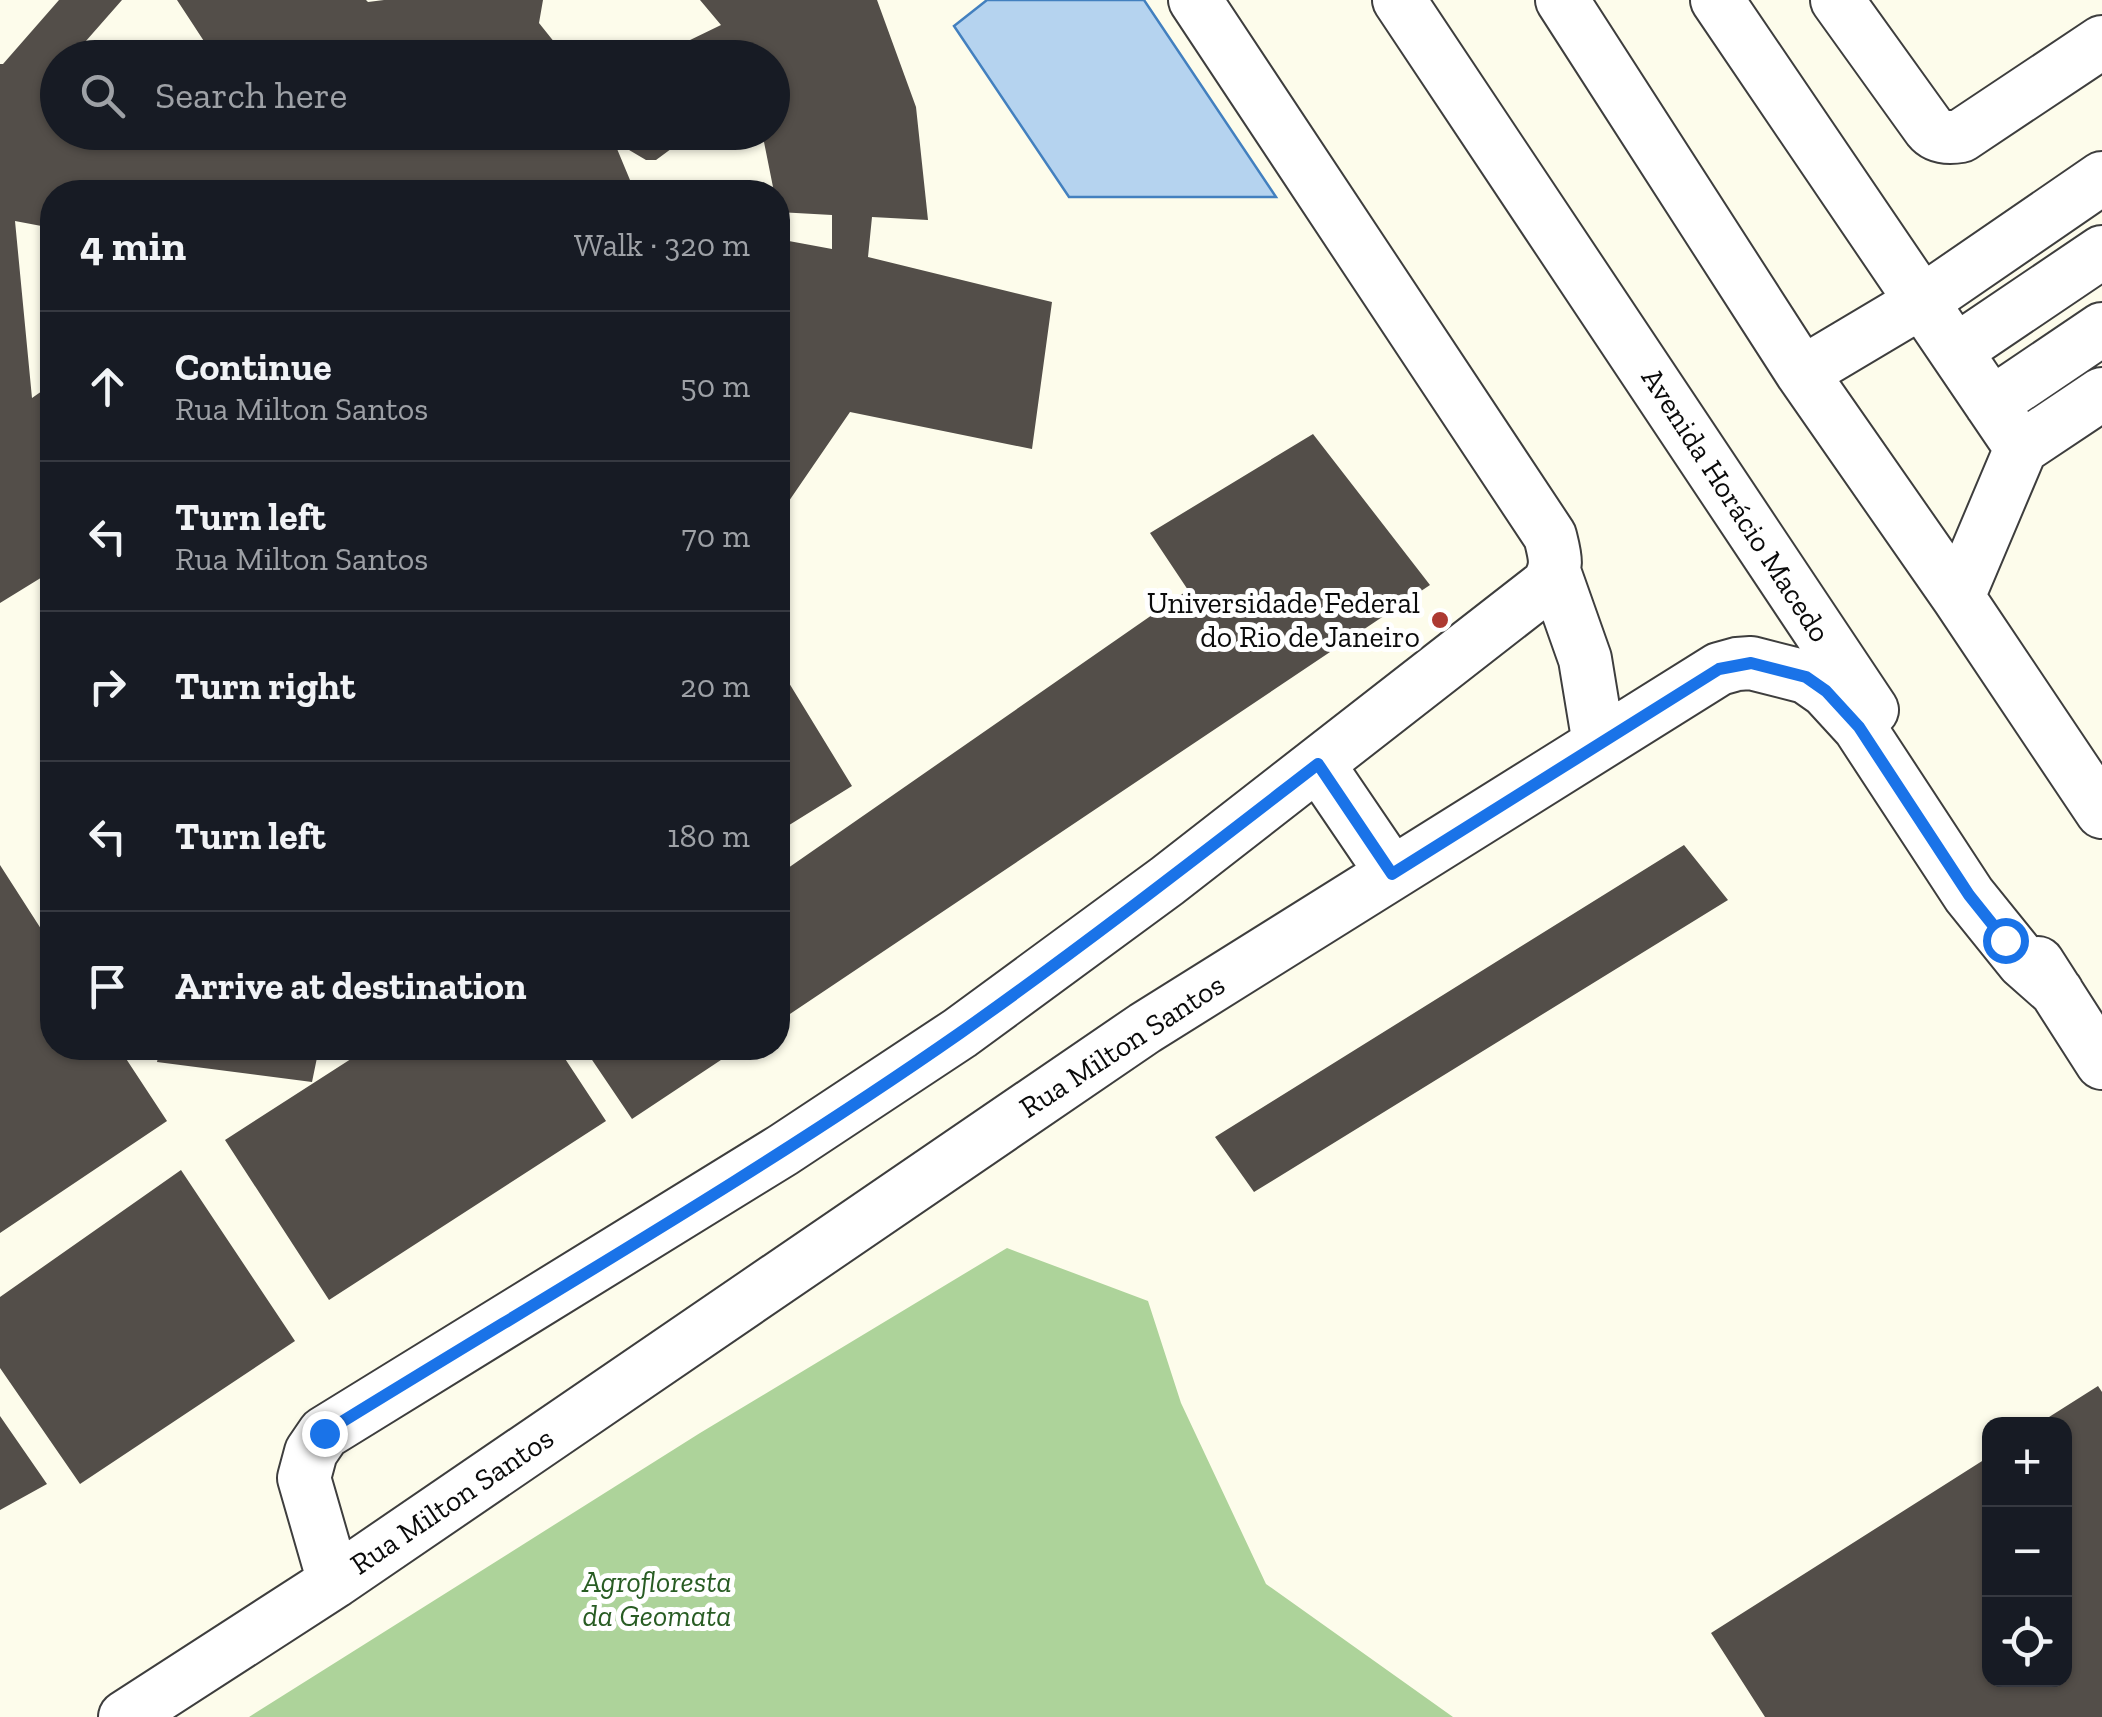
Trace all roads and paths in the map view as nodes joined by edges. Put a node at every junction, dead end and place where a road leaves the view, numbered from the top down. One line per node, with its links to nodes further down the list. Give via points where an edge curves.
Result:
1 (1195, 0): 16 (street, via 1550,536)
2 (1399, 0): 22 (street, Avenida Horácio Macedo)
3 (1562, 0): 12 (street)
4 (1717, 0): 9 (street)
5 (1837, 0): 6 (street, via 1933,134 1961,136)
6 (2102, 42)
7 (2102, 178): 9 (street)
8 (2102, 252): 11 (street)
9 (1922, 301): 11 (street); 12 (street)
10 (2102, 329): 14 (street)
11 (1957, 350): 14 (street)
12 (1802, 373): 17 (street)
13 (2102, 394): 15 (street)
14 (1991, 404): 15 (street)
15 (2021, 448): 17 (street)
16 (1555, 574): 18 (street, via 1586,659); 19 (street)
17 (1958, 597): 20 (street)
18 (1599, 744): 21 (street, Rua Milton Santos); 22 (street, Rua Milton Santos, via 1719,669 1751,663 1806,677 1859,727 1969,895 2023,962)
19 (1318, 764): 21 (street); 24 (street, via 960,1033 324,1433 304,1478)
20 (2102, 812)
21 (1392, 874): 24 (street, Rua Milton Santos, via 1146,1028)
22 (2058, 992): 23 (street, Avenida Horácio Macedo)
23 (2102, 1063)
24 (334, 1582): 25 (street, Rua Milton Santos)
25 (125, 1717)

